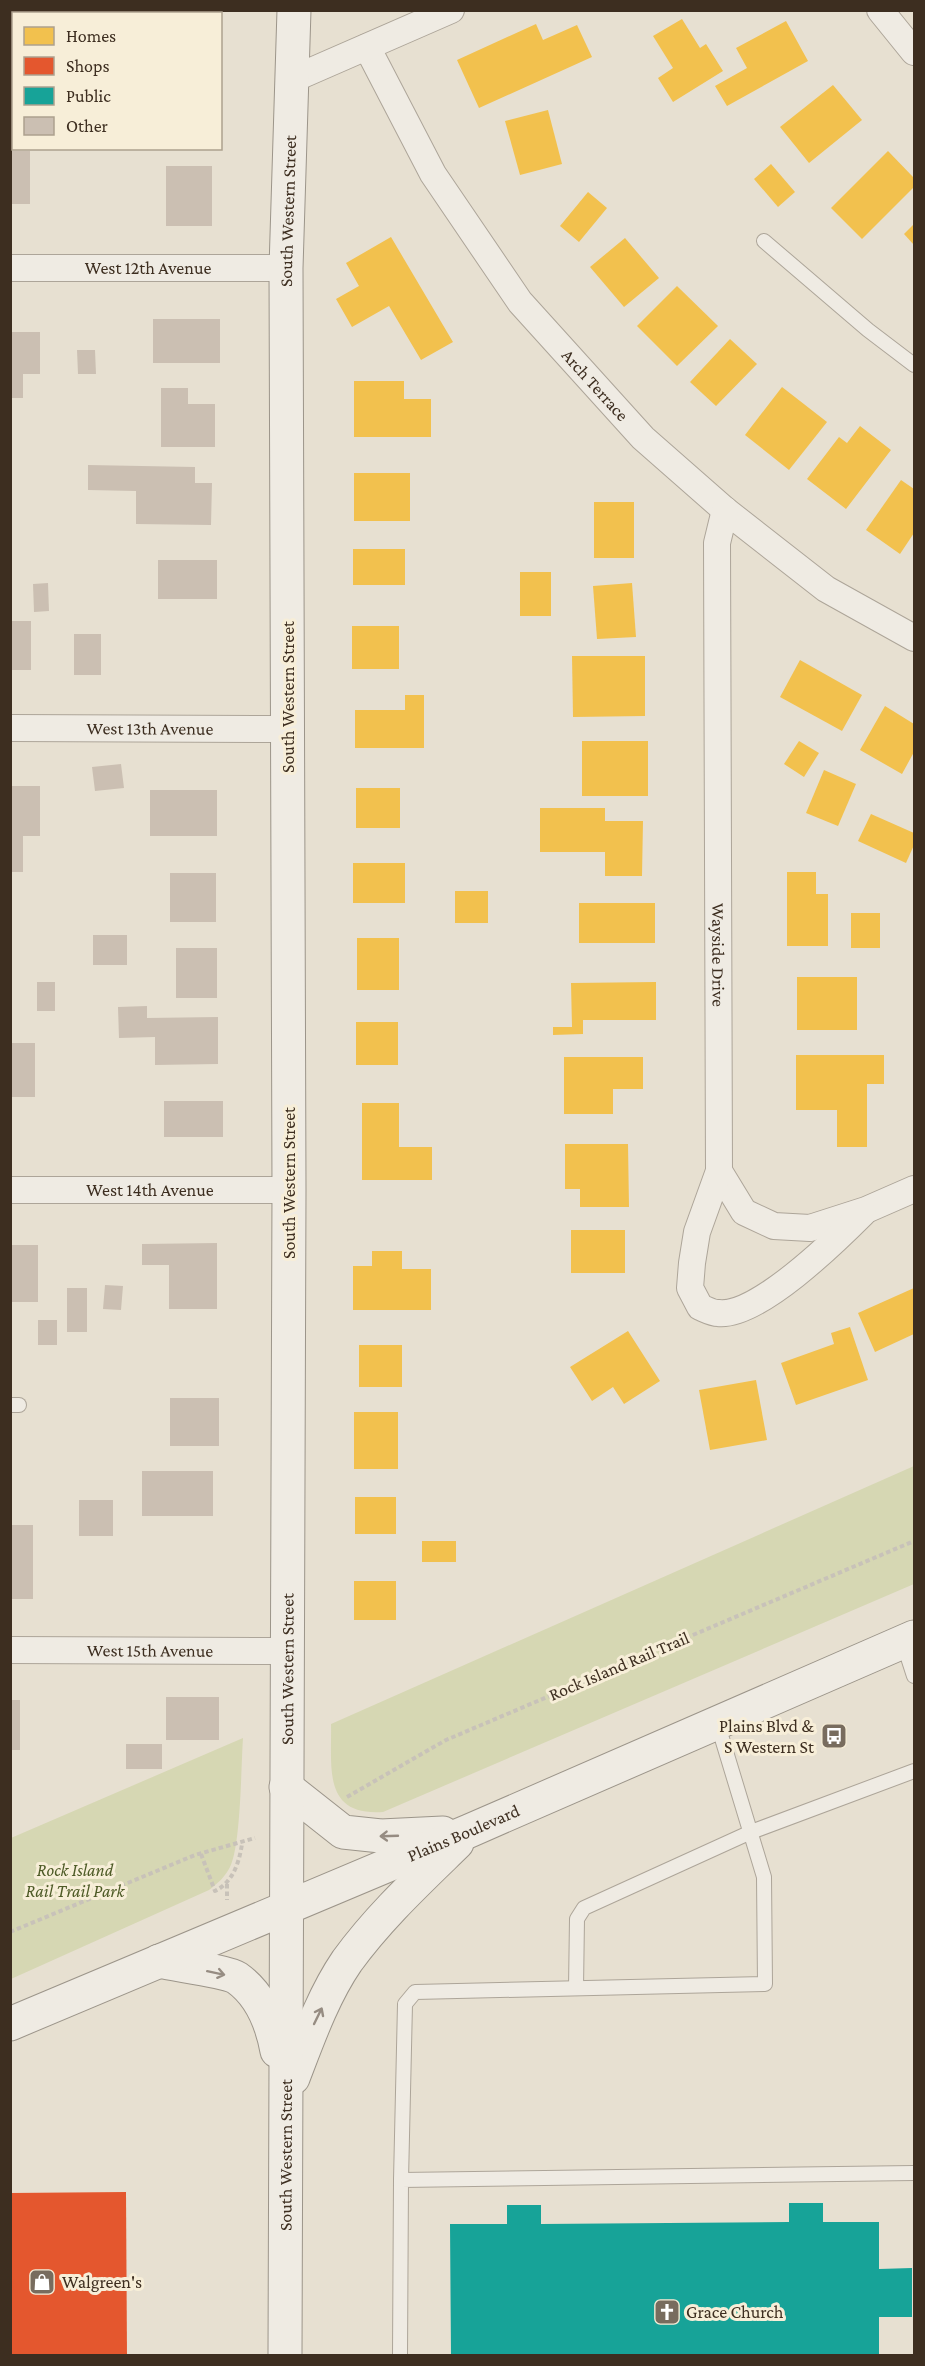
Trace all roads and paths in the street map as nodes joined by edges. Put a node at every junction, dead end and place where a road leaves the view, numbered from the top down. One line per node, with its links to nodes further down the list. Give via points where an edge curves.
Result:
1 (294, 10): 6 (main road, South Western Street)
2 (451, 10): 4 (street)
3 (880, 10): 5 (street)
4 (367, 47): 6 (street); 11 (street, Arch Terrace, via 433,174 520,302 643,438)
5 (915, 52)
6 (293, 79): 9 (main road, South Western Street)
7 (764, 241): 10 (lane)
8 (10, 268): 9 (street, West 12th Avenue)
9 (286, 268): 14 (main road, South Western Street)
10 (915, 365)
11 (724, 510): 12 (street, Arch Terrace, via 826,589); 15 (street, Wayside Drive, via 717,543)
12 (915, 638)
13 (10, 728): 14 (street, West 13th Avenue)
14 (288, 729): 18 (main road, South Western Street)
15 (719, 1171): 19 (street, via 744,1212 774,1226 810,1227); 19 (street, via 697,1232 690,1288 700,1307 719,1314 746,1307 784,1283 820,1256)
16 (915, 1189): 19 (street)
17 (10, 1190): 18 (street, West 14th Avenue)
18 (289, 1190): 23 (main road, South Western Street)
19 (866, 1210)
20 (915, 1541): 28 (path, Rock Island Rail Trail, via 446,1740)
21 (909, 1640): 24 (lane); 25 (main road, Plains Boulevard)
22 (10, 1650): 23 (street, West 15th Avenue)
23 (288, 1651): 27 (main road, South Western Street)
24 (915, 1676)
25 (717, 1722): 29 (main road, Plains Boulevard); 30 (lane)
26 (915, 1771): 30 (lane)
27 (286, 1787): 29 (main road, one-way to 27, via 381,1836 343,1832); 32 (main road, South Western Street)
28 (341, 1800)
29 (469, 1832): 32 (main road, Plains Boulevard); 37 (main road, one-way to 29, via 315,2020 346,1962 393,1905)
30 (751, 1832): 35 (lane, via 584,1908 577,1919); 35 (lane, via 764,1877 765,1984)
31 (201, 1854): 31 (path, via 215,1891 227,1884 235,1871 242,1844); 33 (path)
32 (286, 1908): 34 (main road, Plains Boulevard); 37 (main road, South Western Street)
33 (10, 1932)
34 (159, 1961): 36 (main road, Plains Boulevard); 37 (main road, one-way to 37, via 236,1977 258,1998 273,2032)
35 (576, 1988): 39 (lane, via 415,1992 405,2004)
36 (10, 2024)
37 (287, 2095): 40 (main road, South Western Street)
38 (915, 2173): 39 (lane)
39 (401, 2180): 41 (lane)
40 (285, 2355)
41 (400, 2355)

